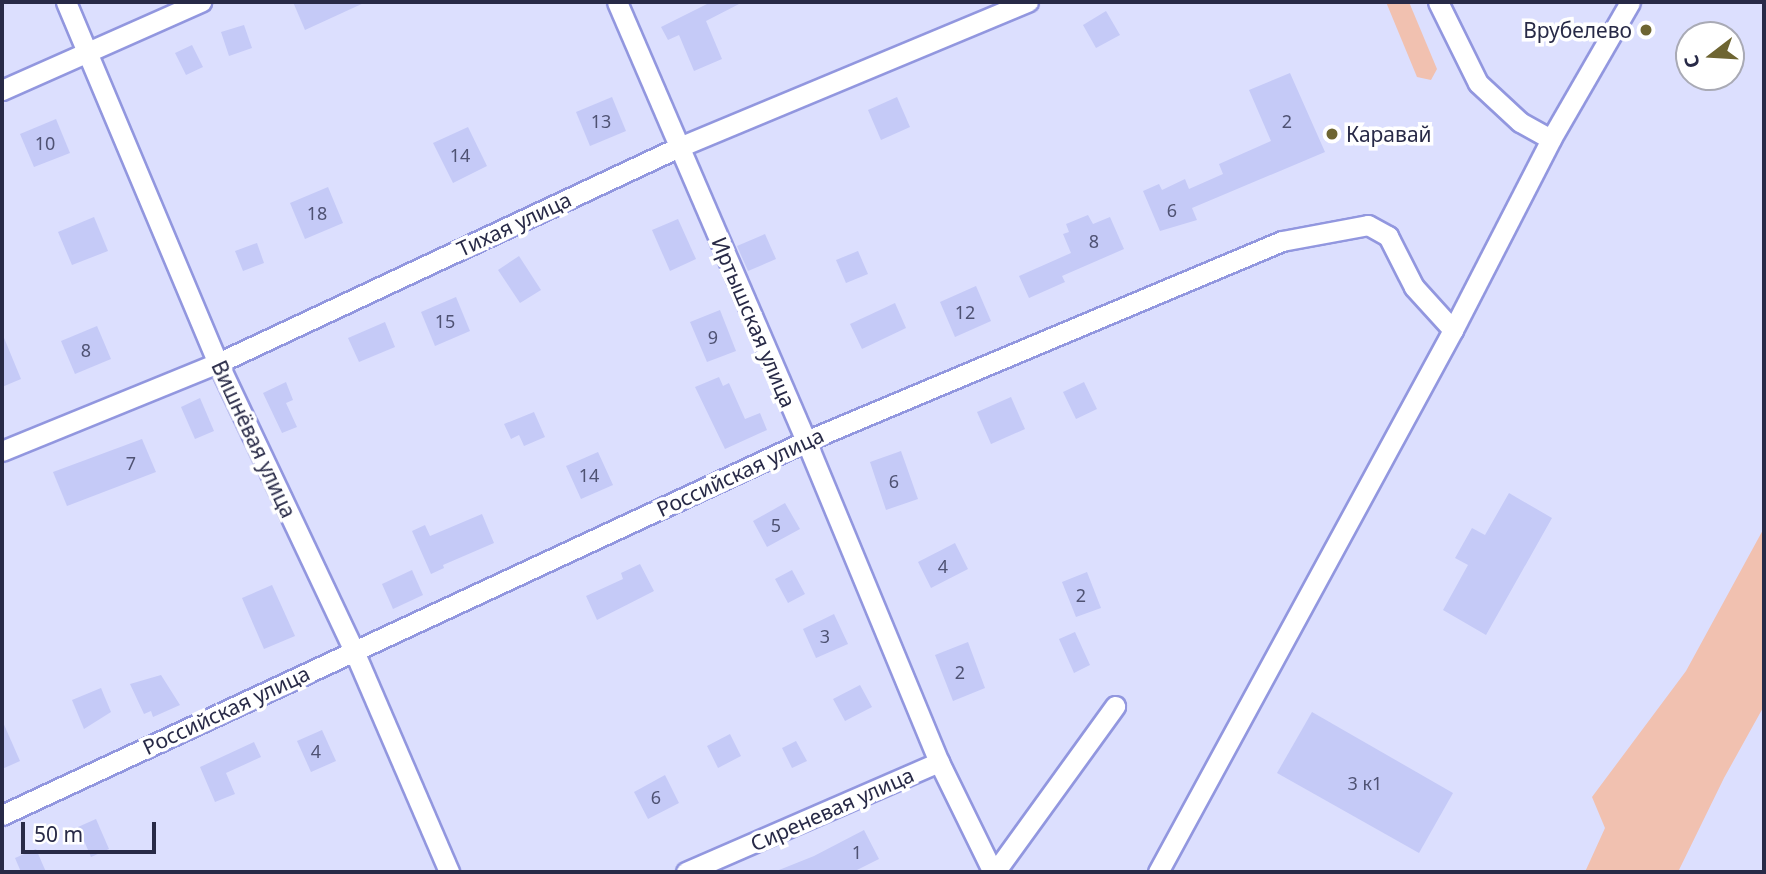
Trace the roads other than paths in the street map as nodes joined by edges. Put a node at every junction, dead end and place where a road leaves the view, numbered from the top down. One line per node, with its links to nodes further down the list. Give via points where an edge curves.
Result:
1 (66, 2): 7 (street, Вишнёвая улица)
2 (201, 2): 7 (street)
3 (617, 2): 10 (street, Иртышская улица)
4 (1028, 2): 10 (street, Тихая улица)
5 (1438, 2): 9 (street, via 1478,83 1520,122)
6 (1630, 2): 9 (street)
7 (90, 52): 8 (street); 12 (street, Вишнёвая улица)
8 (2, 90)
9 (1551, 139): 11 (street)
10 (679, 147): 12 (street, Тихая улица); 13 (street, Иртышская улица)
11 (1453, 330): 13 (street, Российская улица, via 1414,286 1388,236 1368,225 1356,227 1282,241); 22 (street)
12 (218, 363): 14 (street, Тихая улица); 15 (street, Вишнёвая улица)
13 (806, 441): 15 (street, Российская улица); 17 (street, Иртышская улица)
14 (2, 451)
15 (354, 651): 18 (street, Российская улица); 19 (street, Вишнёвая улица)
16 (1115, 706): 21 (street)
17 (939, 762): 20 (street, Сиреневая улица); 21 (street, Иртышская улица)
18 (2, 815)
19 (449, 872)
20 (686, 872)
21 (994, 872)
22 (1158, 872)

